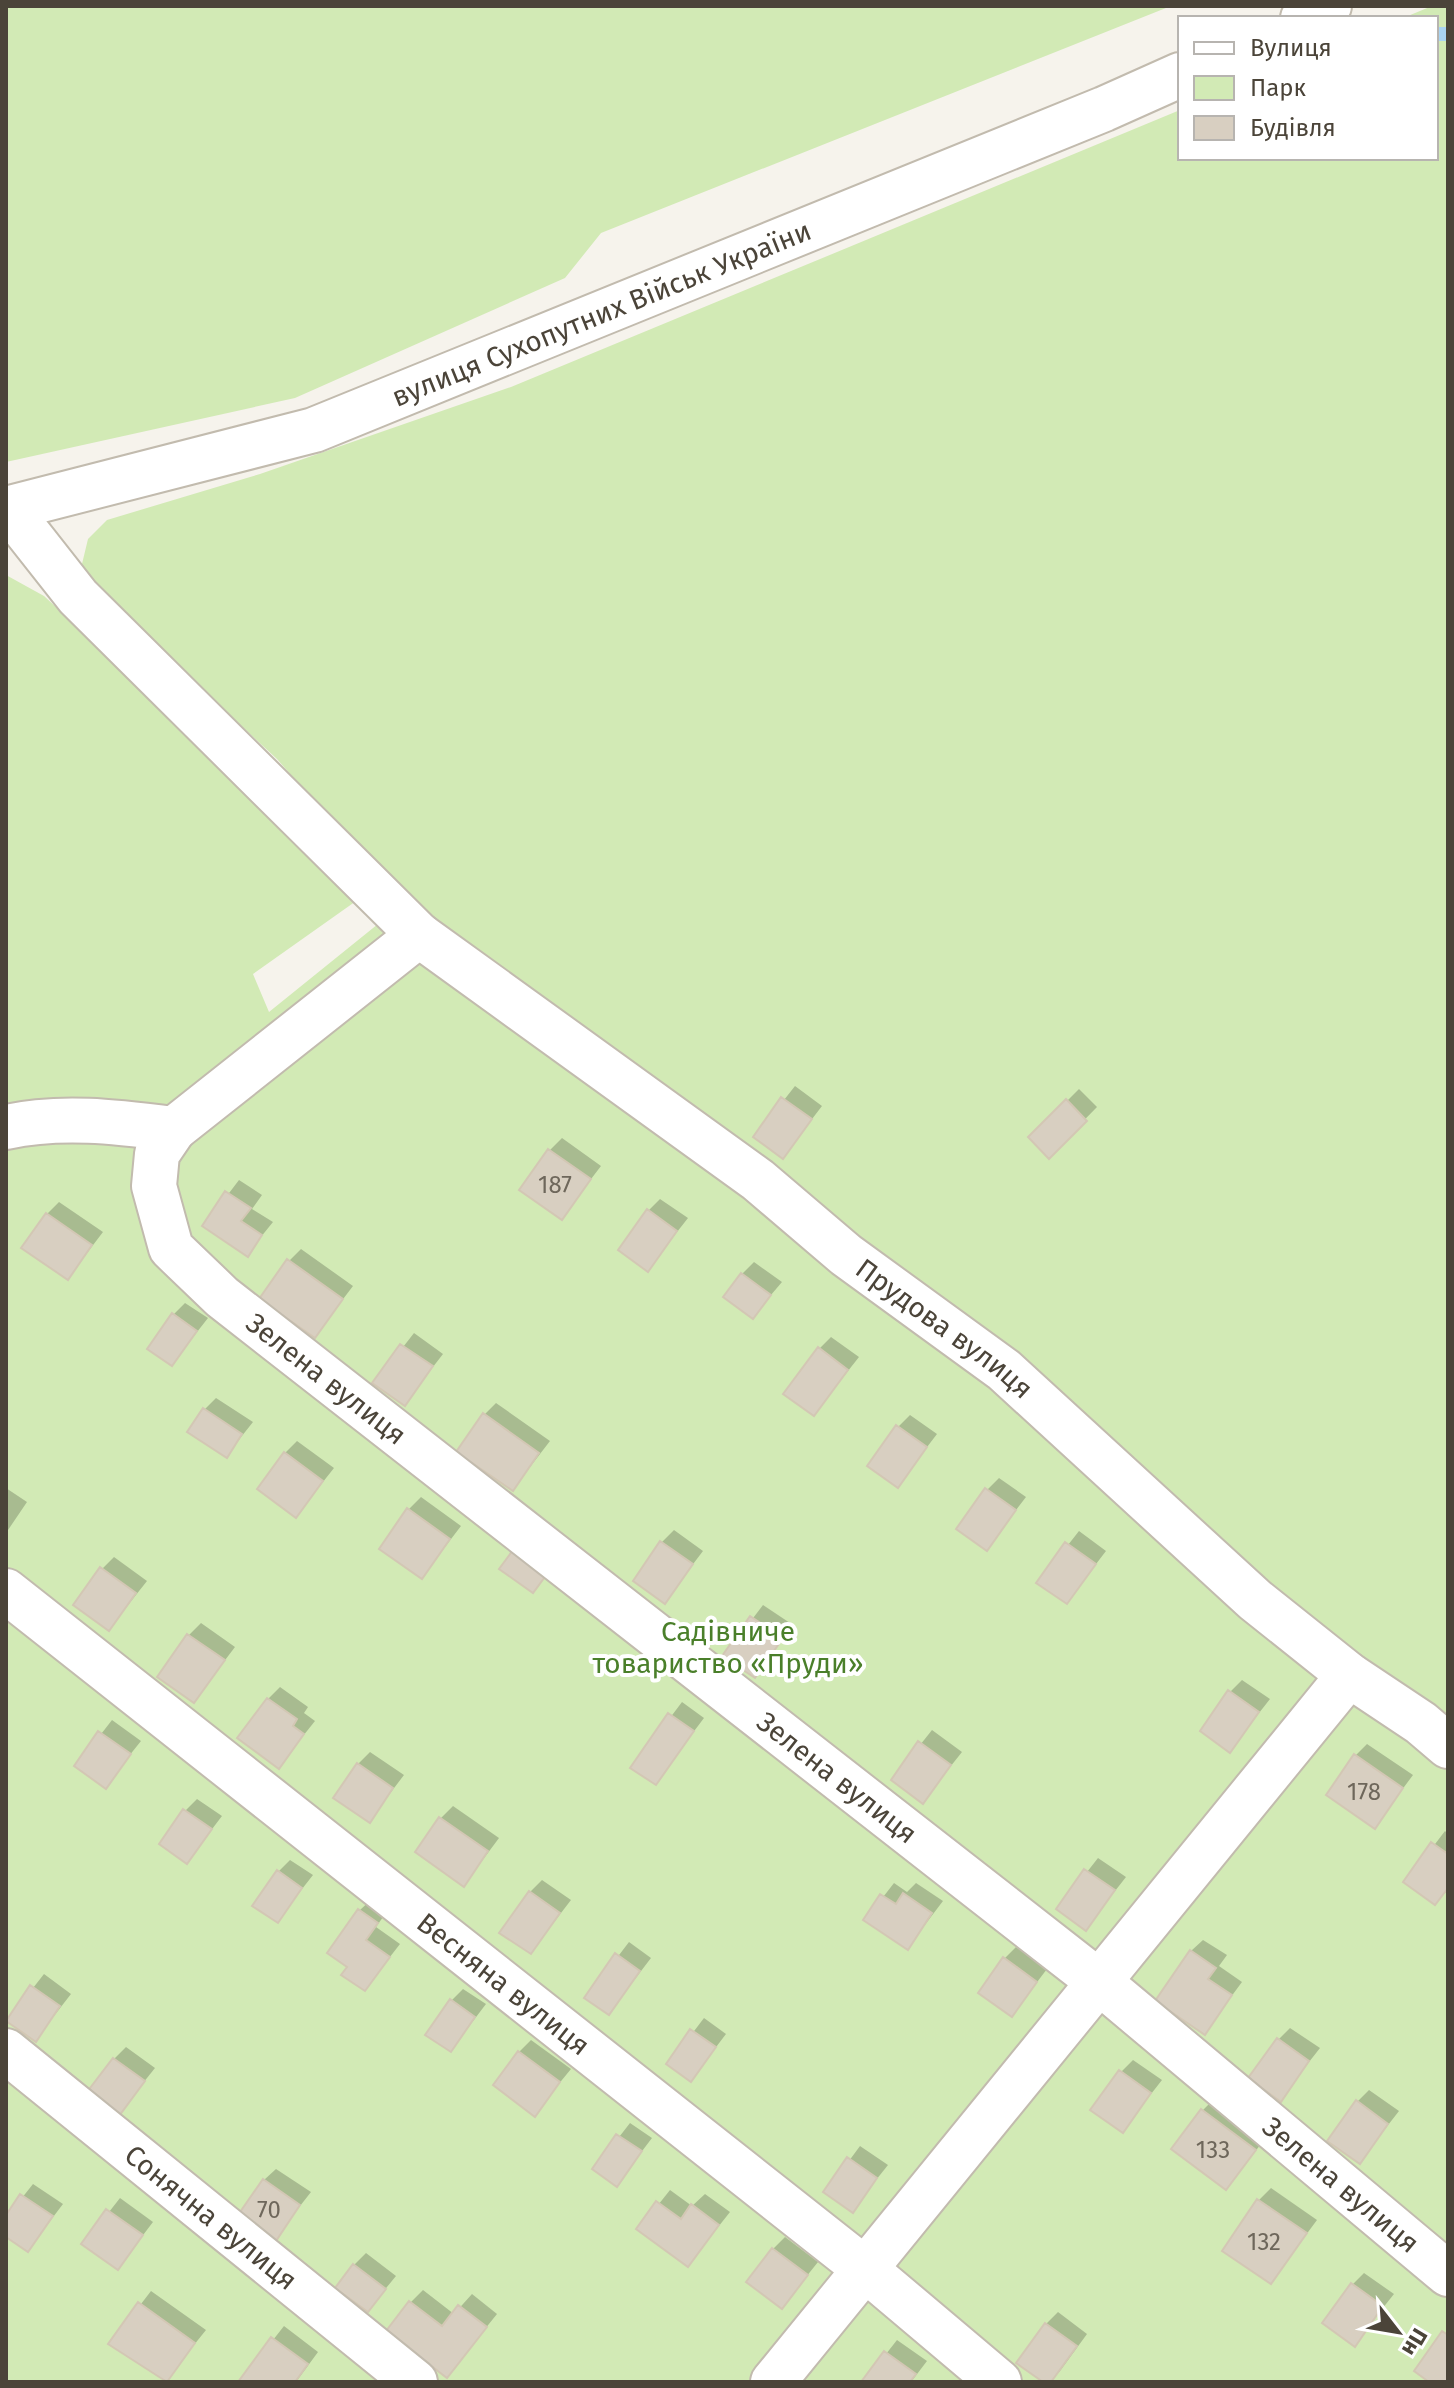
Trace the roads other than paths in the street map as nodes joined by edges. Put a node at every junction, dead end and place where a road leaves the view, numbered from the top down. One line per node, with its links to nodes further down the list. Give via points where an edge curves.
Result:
1 (1329, 6): 2 (street)
2 (1307, 16)
3 (1178, 76): 4 (street, вулиця Сухопутних Військ України, via 314,430)
4 (7, 508): 5 (street, Прудова вулиця, via 78,597)
5 (419, 935): 7 (street); 9 (street, Прудова вулиця, via 758,1180 846,1255 1004,1370 1255,1600)
6 (6, 1127): 7 (street, via 96,1120)
7 (174, 1129): 11 (street, Зелена вулиця, via 157,1154 154,1186 171,1248 222,1297)
8 (6, 1591): 13 (street, Весняна вулиця)
9 (1349, 1675): 10 (street, Прудова вулиця); 11 (street)
10 (1448, 1746)
11 (1098, 1981): 13 (street); 14 (street, Зелена вулиця)
12 (6, 2051): 15 (street, Сонячна вулиця)
13 (865, 2269): 16 (street); 17 (street, Весняна вулиця)
14 (1448, 2274)
15 (415, 2382)
16 (773, 2382)
17 (999, 2382)

